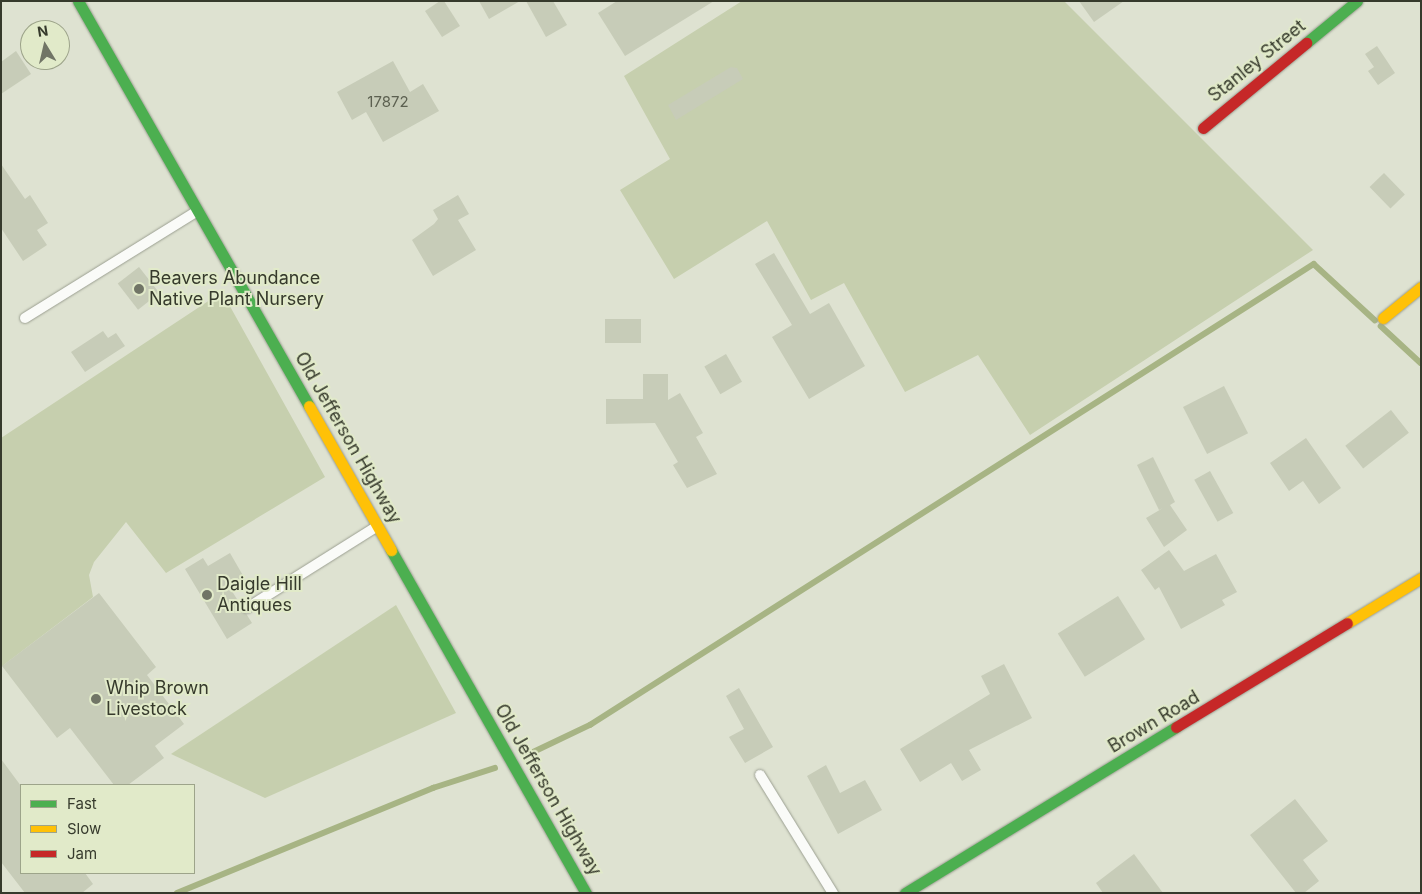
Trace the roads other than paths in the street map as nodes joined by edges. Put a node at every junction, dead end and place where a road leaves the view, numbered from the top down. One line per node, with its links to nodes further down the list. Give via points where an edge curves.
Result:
1 (78, 1): 4 (main road, Old Jefferson Highway)
2 (1357, 1): 3 (main road, Stanley Street)
3 (1203, 128)
4 (200, 210): 6 (lane); 8 (main road, Old Jefferson Highway)
5 (1421, 287): 7 (main road)
6 (25, 318)
7 (1383, 318)
8 (379, 525): 10 (lane); 12 (main road, Old Jefferson Highway)
9 (1421, 578): 14 (main road, Brown Road)
10 (247, 608)
11 (760, 775): 13 (lane)
12 (586, 893)
13 (833, 893)
14 (905, 893)

